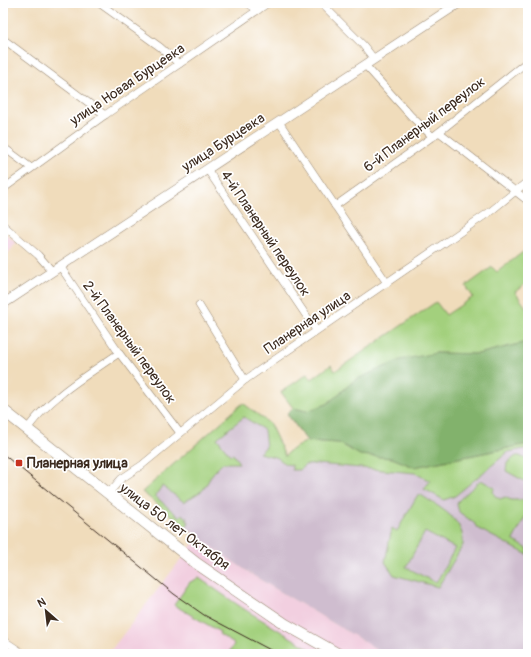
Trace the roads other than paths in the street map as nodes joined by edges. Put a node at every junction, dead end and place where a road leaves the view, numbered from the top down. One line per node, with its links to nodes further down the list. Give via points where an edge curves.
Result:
1 (99, 3): 10 (street)
2 (247, 3): 6 (street)
3 (268, 3): 6 (street, улица Новая Бурцевка)
4 (321, 3): 8 (street)
5 (459, 3): 8 (street, улица Бурцевка)
6 (258, 10): 10 (street, улица Новая Бурцевка)
7 (3, 39): 12 (street)
8 (374, 59): 11 (street, улица Бурцевка)
9 (528, 61): 14 (street, 6-й Планерный переулок)
10 (180, 64): 12 (street, улица Новая Бурцевка)
11 (365, 65): 13 (street, улица Бурцевка); 14 (street, via 411,116)
12 (105, 115): 16 (street, улица Новая Бурцевка)
13 (279, 122): 17 (street, улица Бурцевка); 22 (street)
14 (436, 134): 20 (street); 22 (street, 6-й Планерный переулок)
15 (3, 147): 16 (street)
16 (30, 167): 19 (street, улица Новая Бурцевка)
17 (207, 170): 24 (street, улица Бурцевка); 28 (street, 4-й Планерный переулок)
18 (528, 181): 20 (street, Планерная улица)
19 (3, 189)
20 (516, 192): 21 (street); 25 (street, Планерная улица)
21 (528, 200)
22 (335, 206): 25 (street)
23 (3, 225): 24 (street, 2-й Планерный переулок)
24 (56, 269): 26 (street, улица Бурцевка); 29 (street, 2-й Планерный переулок)
25 (387, 283): 28 (street, Планерная улица)
26 (3, 304)
27 (198, 305): 30 (street)
28 (316, 330): 30 (street, Планерная улица)
29 (119, 353): 32 (street, via 52,401); 33 (street, 2-й Планерный переулок)
30 (245, 380): 33 (street, Планерная улица)
31 (3, 411): 32 (main road, улица 50 лет Октября)
32 (27, 429): 34 (main road, улица 50 лет Октября)
33 (180, 433): 34 (street, Планерная улица, via 121,479)
34 (108, 494): 37 (main road, улица 50 лет Октября, via 196,563 285,624)
35 (3, 640): 36 (street)
36 (24, 654)
37 (338, 654)

